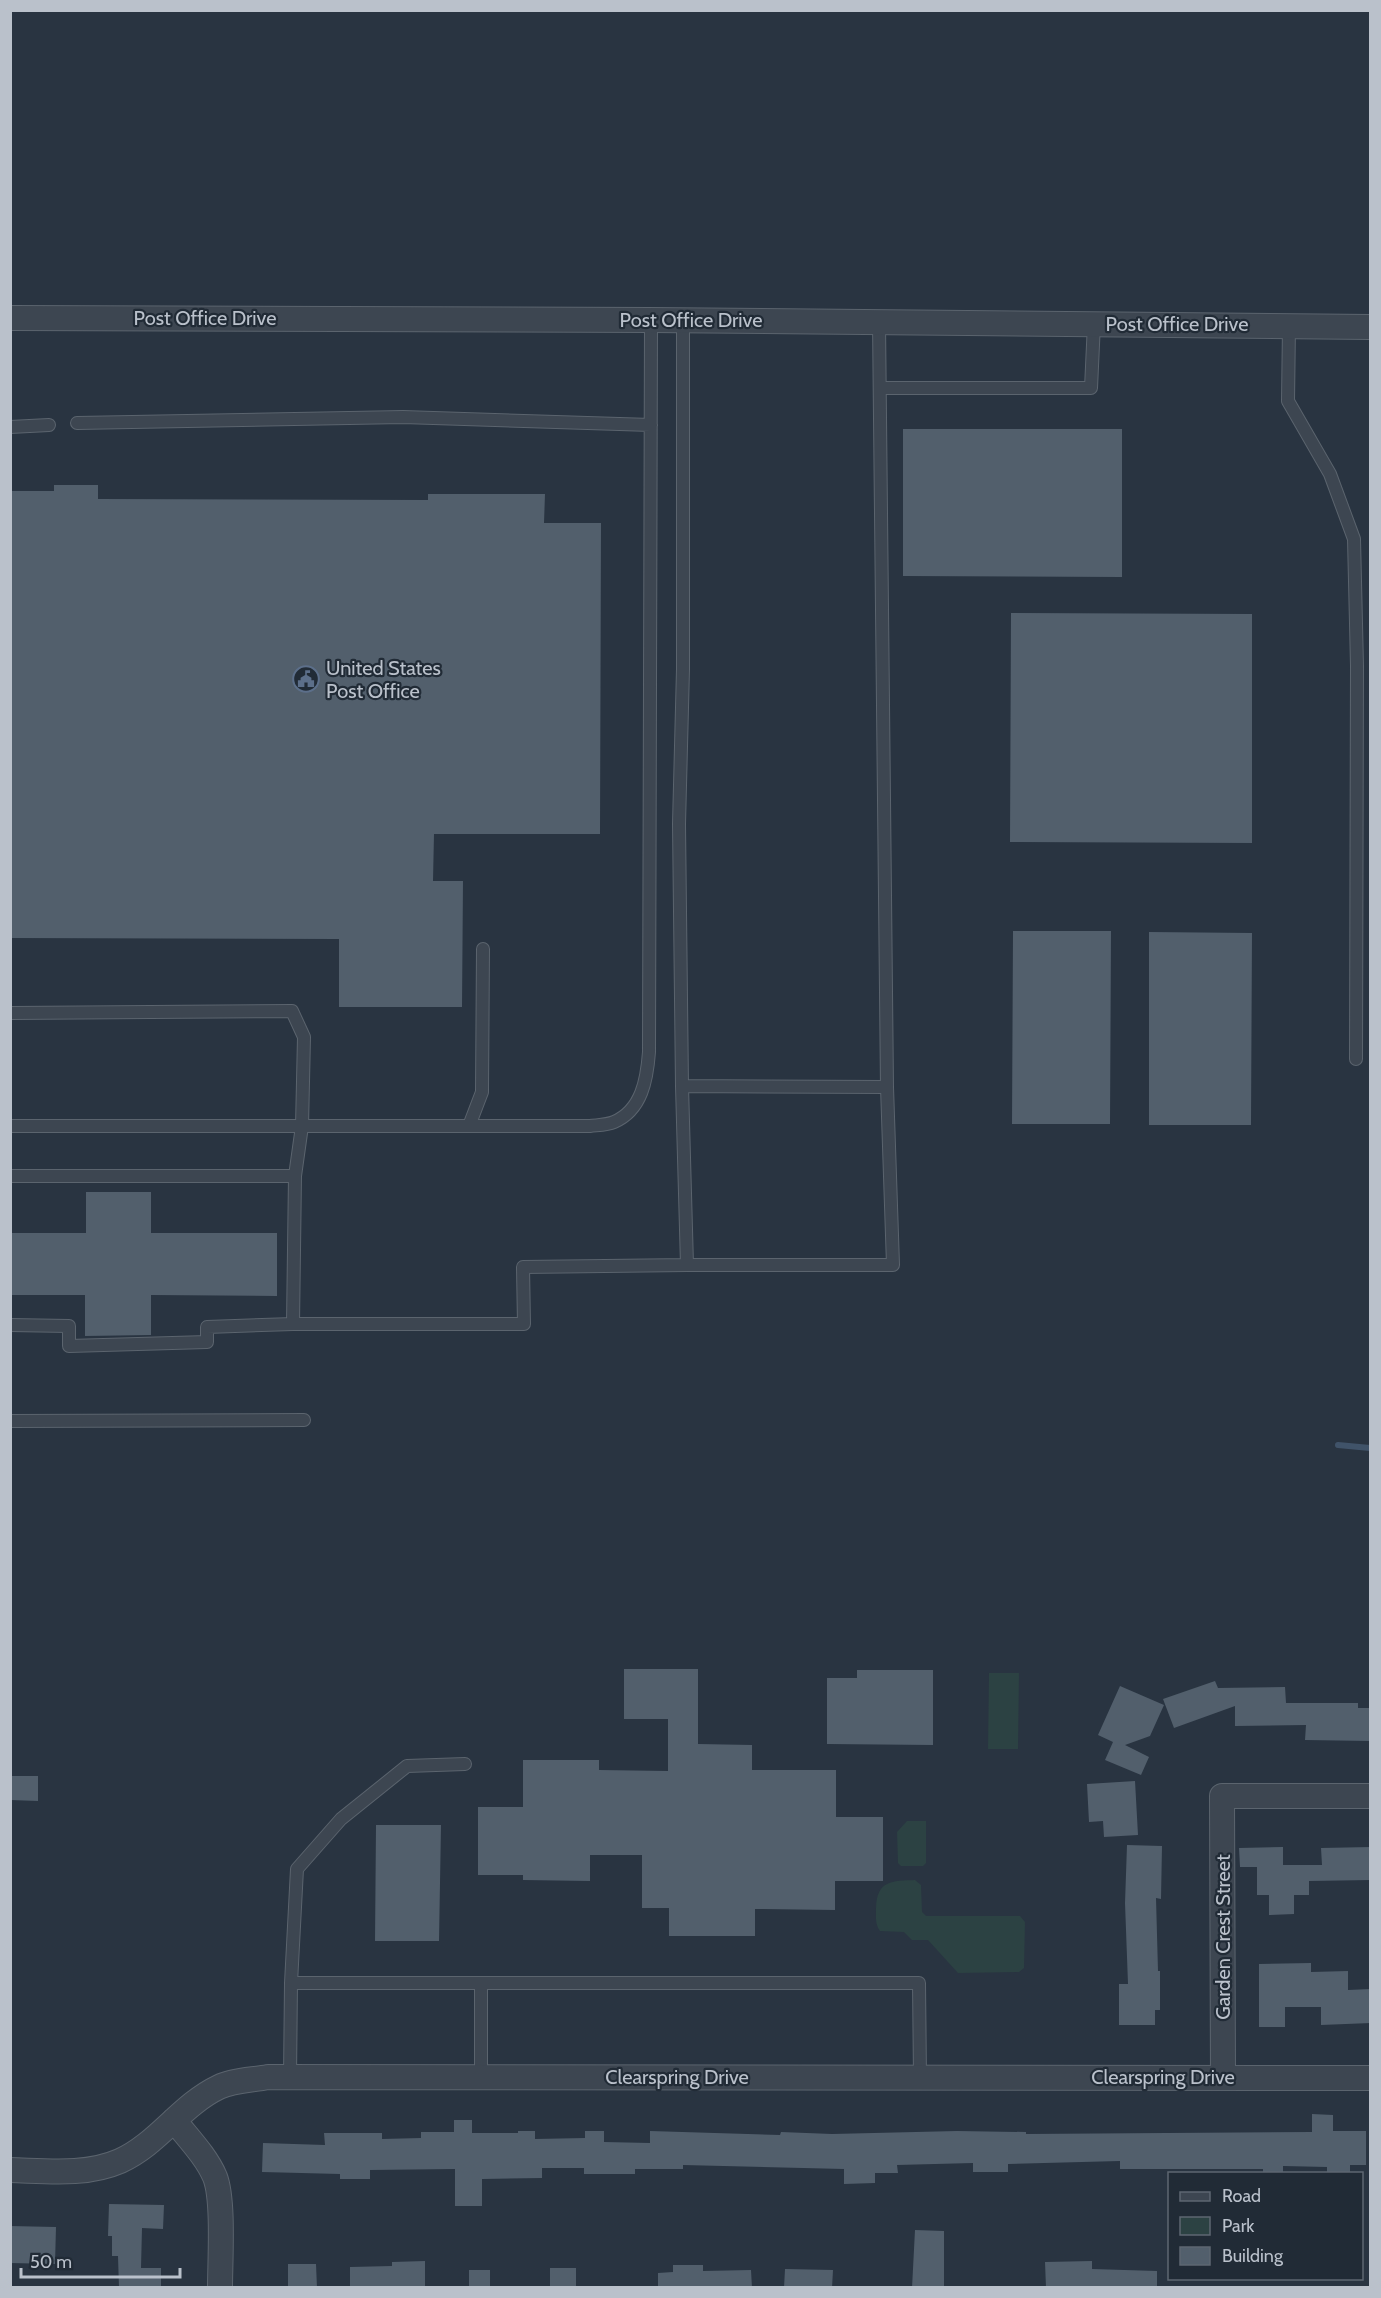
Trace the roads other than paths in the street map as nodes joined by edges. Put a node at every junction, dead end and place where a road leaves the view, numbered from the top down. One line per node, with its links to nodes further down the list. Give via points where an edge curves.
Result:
1 (10, 318): 2 (street, Post Office Drive)
2 (651, 320): 3 (street, Post Office Drive); 11 (lane)
3 (683, 320): 4 (street, Post Office Drive); 16 (lane, via 679,824)
4 (879, 322): 5 (street, Post Office Drive); 8 (lane)
5 (1094, 323): 6 (street, Post Office Drive); 8 (lane, via 1091,388)
6 (1289, 325): 7 (street, Post Office Drive); 15 (lane, via 1288,401 1330,474 1354,539)
7 (1371, 327)
8 (880, 388): 17 (lane)
9 (77, 423): 11 (lane, via 403,417)
10 (49, 424): 12 (lane)
11 (651, 424): 20 (lane, via 648,1078 636,1105 614,1122 590,1126)
12 (10, 428)
13 (483, 948): 20 (lane, via 483,1092)
14 (10, 1013): 19 (lane, via 292,1011 304,1036)
15 (1356, 1059)
16 (682, 1086): 17 (lane); 23 (lane)
17 (887, 1087): 23 (lane, via 893,1265)
18 (10, 1126): 19 (lane)
19 (302, 1126): 20 (lane); 22 (lane)
20 (469, 1126)
21 (10, 1176): 22 (lane)
22 (295, 1176): 24 (lane)
23 (687, 1265): 24 (lane, via 523,1267 524,1324)
24 (293, 1324): 25 (lane, via 207,1327 207,1342 69,1346 69,1326)
25 (10, 1325)
26 (304, 1420): 27 (lane)
27 (10, 1421)
28 (465, 1764): 30 (lane, via 407,1766 341,1819 297,1869)
29 (1371, 1796): 35 (street, Garden Crest Street, via 1222,1796)
30 (291, 1983): 31 (lane); 32 (lane)
31 (481, 1983): 33 (lane); 34 (lane, via 919,1983)
32 (290, 2077): 33 (street, Clearspring Drive); 37 (street, Clearspring Drive, via 221,2086 194,2101)
33 (481, 2077): 34 (street, Clearspring Drive)
34 (920, 2077): 35 (street, Clearspring Drive)
35 (1223, 2077): 36 (street, Clearspring Drive)
36 (1371, 2078)
37 (174, 2120): 38 (street, Clearspring Drive, via 154,2139 120,2161 95,2169); 39 (street, via 216,2179)
38 (10, 2170)
39 (220, 2288)

